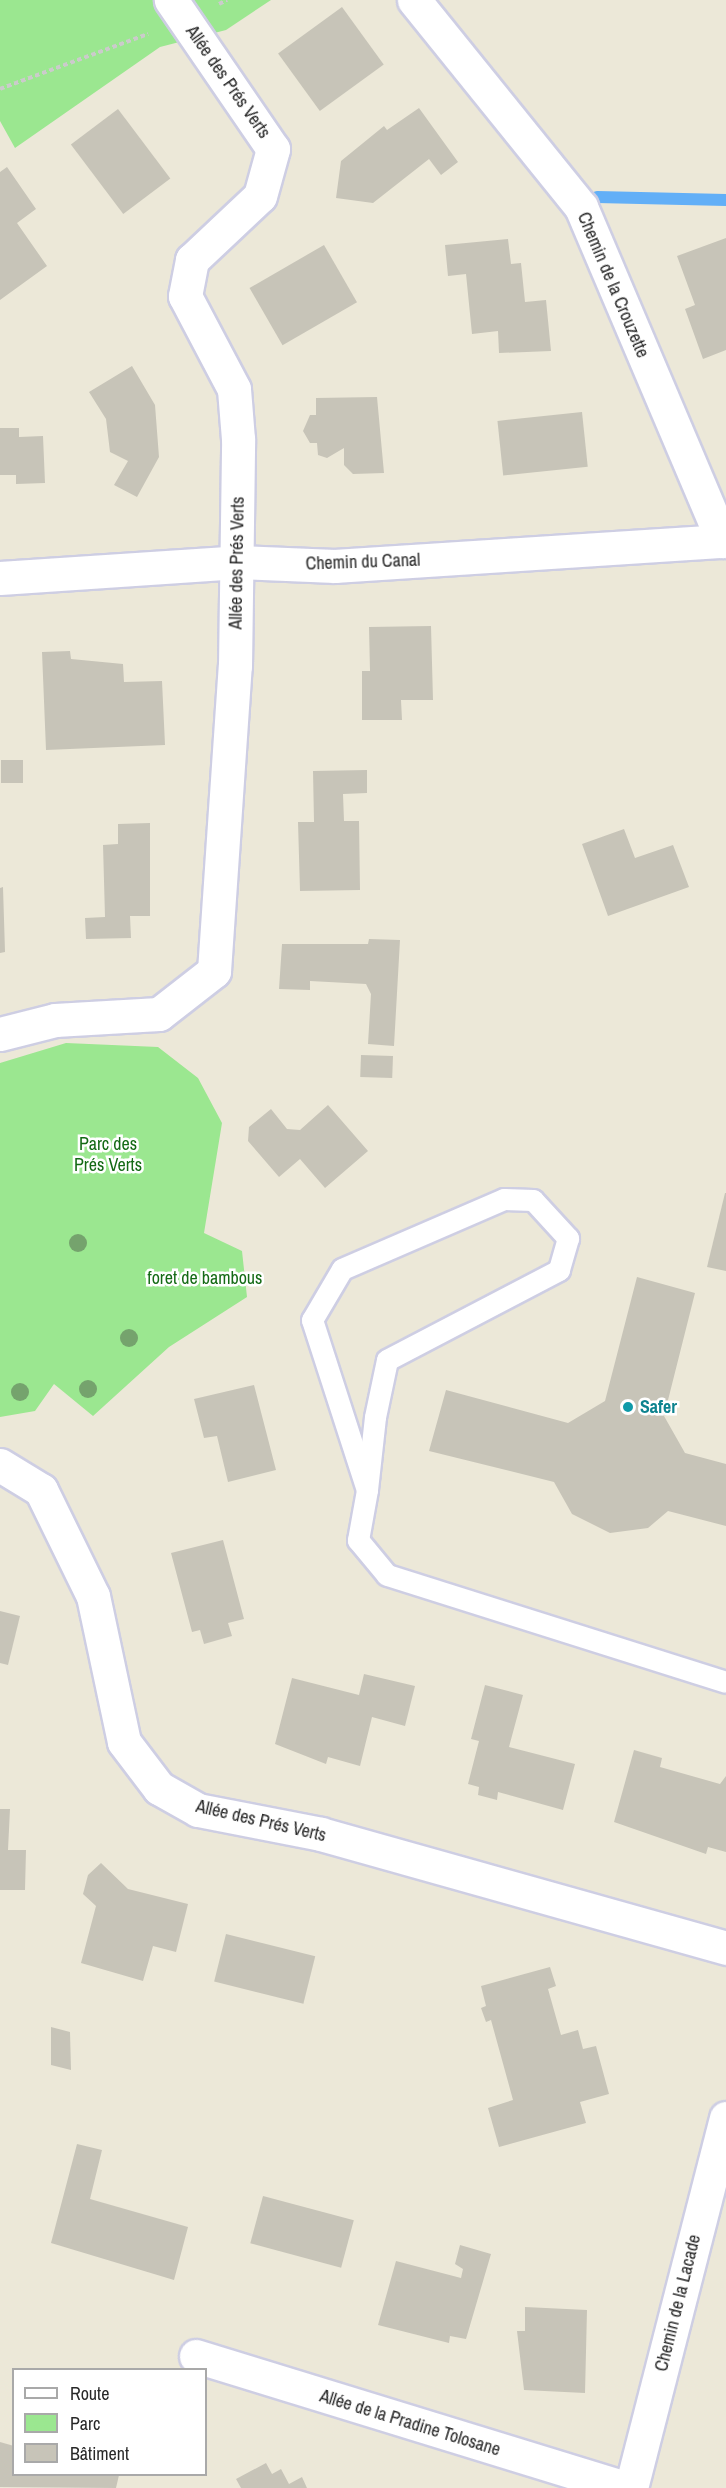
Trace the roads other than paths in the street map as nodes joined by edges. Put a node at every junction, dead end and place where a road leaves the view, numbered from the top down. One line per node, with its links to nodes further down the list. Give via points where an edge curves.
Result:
1 (414, 0): 3 (street, Chemin de la Crouzette, via 581,207)
2 (178, 10): 4 (street, Allée des Prés Verts, via 273,149 260,196 192,260 185,296 234,389)
3 (724, 541): 4 (street, Chemin du Canal, via 335,566)
4 (238, 562): 5 (street, Chemin du Canal); 6 (street, Allée des Prés Verts, via 214,971 159,1014 55,1020)
5 (0, 578)
6 (0, 1034)
7 (0, 1465): 10 (street, Allée des Prés Verts, via 41,1490 83,1574 93,1596 124,1742 159,1788 198,1810 321,1834)
8 (367, 1490): 8 (lane, via 387,1360 559,1270 568,1238 533,1200 504,1199 342,1269 312,1320); 9 (lane, via 358,1540 387,1575)
9 (726, 1682)
10 (726, 1948)
11 (726, 2118): 14 (street, Chemin de la Lacade)
12 (196, 2356): 13 (street, Allée de la Pradine Tolosane)
13 (625, 2488)
14 (631, 2488)

